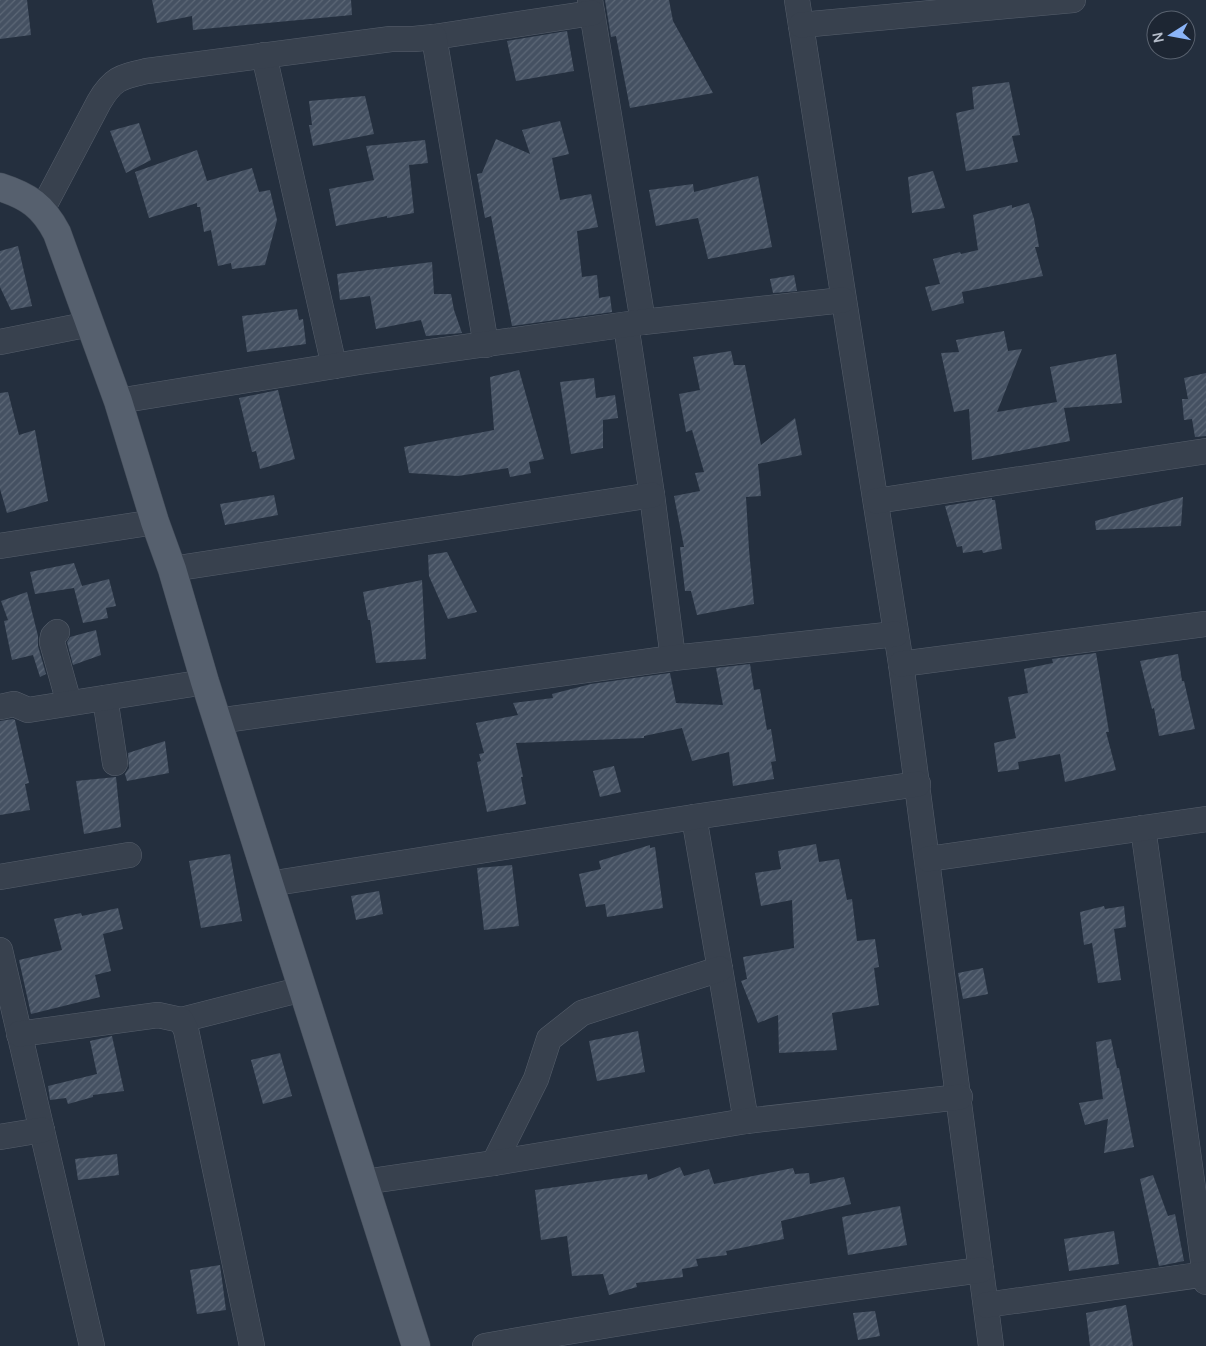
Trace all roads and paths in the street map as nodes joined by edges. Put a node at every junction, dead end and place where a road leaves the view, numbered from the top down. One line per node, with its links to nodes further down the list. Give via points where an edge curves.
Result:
1 (797, 0): 4 (street)
2 (1073, 0): 4 (street)
3 (591, 6): 5 (street); 11 (street)
4 (801, 25): 9 (street)
5 (434, 37): 6 (street, via 391,39); 13 (street)
6 (264, 55): 8 (street, via 147,71 115,80 99,102); 14 (street)
7 (0, 187): 8 (main road, via 21,194)
8 (42, 210): 10 (main road, via 57,232)
9 (843, 300): 11 (street); 18 (street)
10 (90, 324): 12 (street); 15 (main road)
11 (634, 324): 13 (street); 17 (street)
12 (0, 342)
13 (486, 345): 14 (street)
14 (334, 366): 15 (street)
15 (118, 401): 19 (main road)
16 (1206, 451): 18 (street)
17 (652, 495): 21 (street); 25 (street)
18 (876, 501): 24 (street)
19 (155, 522): 20 (street); 21 (main road)
20 (0, 546)
21 (172, 570): 27 (main road)
22 (1206, 624): 26 (street)
23 (57, 632): 29 (street, via 52,642)
24 (896, 634): 25 (street); 26 (street)
25 (673, 658): 31 (street)
26 (901, 664): 33 (street)
27 (205, 682): 28 (street); 31 (main road)
28 (105, 698): 29 (street); 32 (street)
29 (69, 703): 30 (street, via 28,710 14,704)
30 (0, 707)
31 (217, 721): 40 (main road)
32 (115, 763)
33 (918, 784): 34 (street); 38 (street)
34 (694, 817): 40 (street); 42 (street)
35 (1206, 819): 36 (street)
36 (1144, 828): 38 (street); 53 (street)
37 (129, 855): 39 (street)
38 (928, 859): 46 (street)
39 (0, 877)
40 (269, 884): 43 (main road)
41 (2, 964): 45 (street)
42 (720, 969): 47 (street); 50 (street, via 582,1014 550,1039 536,1079)
43 (302, 989): 44 (street); 51 (main road)
44 (181, 1020): 45 (street, via 158,1015); 57 (street, via 186,1030)
45 (19, 1034): 48 (street)
46 (960, 1097): 47 (street); 52 (street)
47 (746, 1121): 50 (street)
48 (42, 1130): 49 (street); 56 (street)
49 (0, 1137)
50 (494, 1162): 51 (street)
51 (364, 1182): 58 (main road)
52 (981, 1270): 54 (street); 55 (street, via 842,1288)
53 (1206, 1277): 54 (street)
54 (986, 1305): 60 (street)
55 (587, 1337): 59 (street)
56 (92, 1346)
57 (252, 1346)
58 (416, 1346)
59 (485, 1346)
60 (991, 1346)

